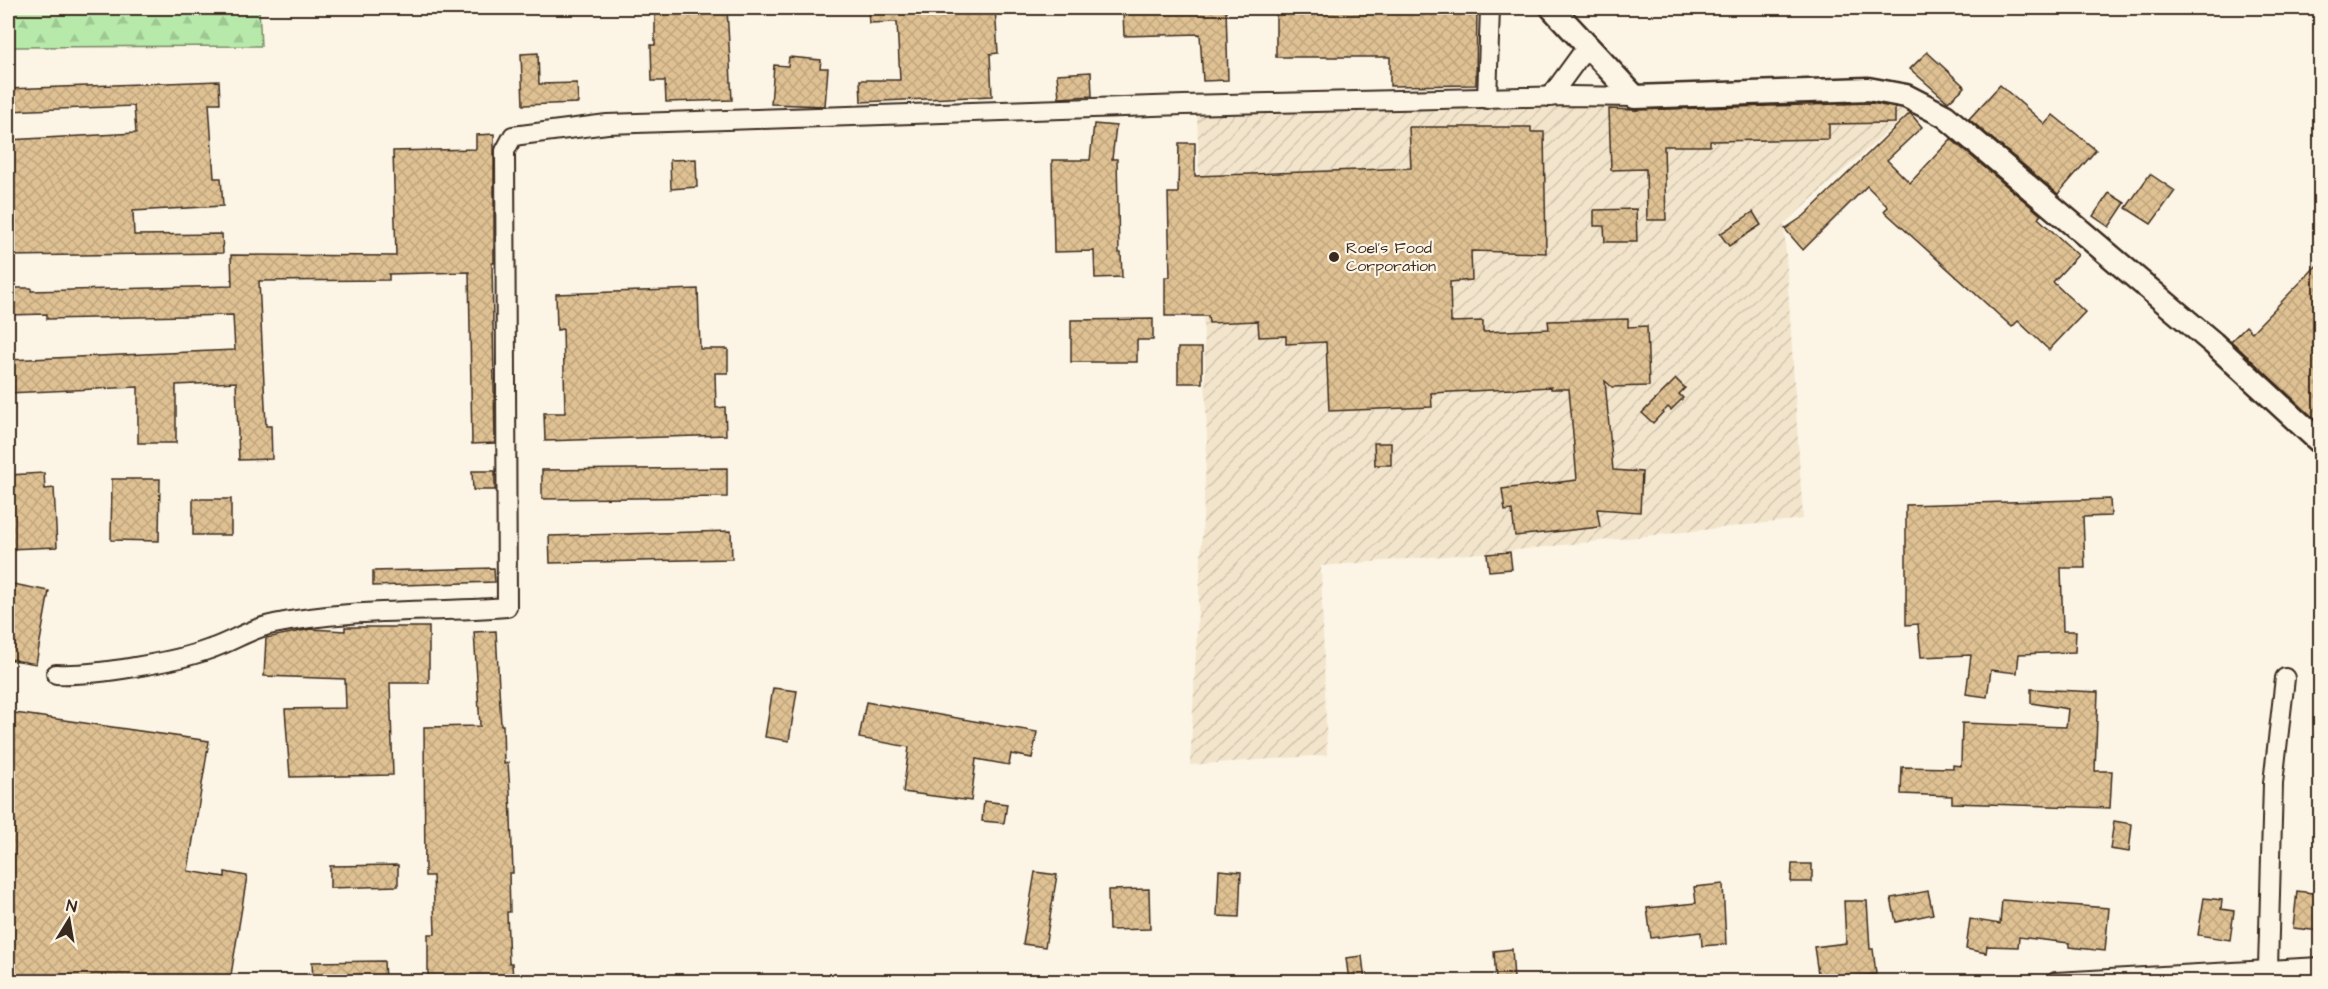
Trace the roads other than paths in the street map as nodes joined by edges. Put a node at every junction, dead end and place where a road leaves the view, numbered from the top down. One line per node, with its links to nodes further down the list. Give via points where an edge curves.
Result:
1 (1490, 8): 6 (street)
2 (1552, 8): 3 (street)
3 (1588, 45): 4 (street); 5 (street)
4 (1550, 97): 5 (street); 6 (street)
5 (1635, 97): 7 (street, via 1868,89 1906,96 1954,124 2213,343)
6 (1487, 99): 8 (street, via 607,124 513,136 505,151 507,607 291,621 255,629 187,656 102,671)
7 (2320, 442)
8 (57, 674)
9 (2285, 678): 11 (street, via 2273,783)
10 (2320, 967): 11 (street)
11 (2268, 968): 12 (street)
12 (2056, 981)

